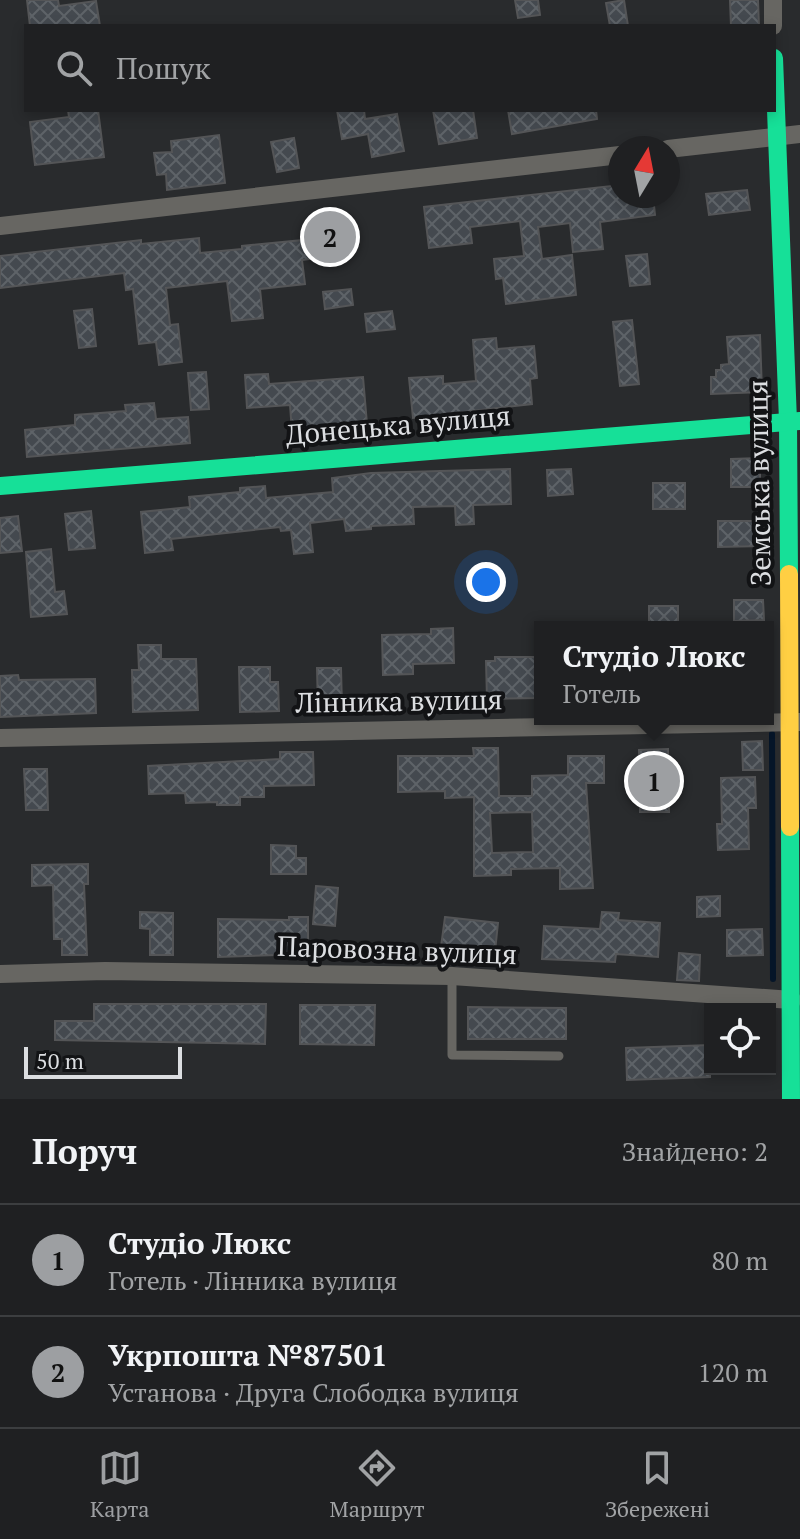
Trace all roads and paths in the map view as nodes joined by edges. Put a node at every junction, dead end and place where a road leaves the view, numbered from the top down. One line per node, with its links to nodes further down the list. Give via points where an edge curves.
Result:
1 (773, 0): 2 (street)
2 (773, 24)
3 (775, 112): 5 (street, Земська вулиця)
4 (800, 134): 5 (street)
5 (775, 137): 6 (street); 9 (street, Земська вулиця)
6 (680, 148)
7 (608, 156): 8 (street)
8 (0, 226)
9 (794, 421): 10 (street, Донецька вулиця); 12 (street, Земська вулиця)
10 (0, 486)
11 (774, 721): 12 (street, Лінника вулиця)
12 (795, 721): 17 (street, Земська вулиця)
13 (608, 725): 14 (street, Лінника вулиця)
14 (0, 738)
15 (0, 974): 16 (street, Паровозна вулиця)
16 (452, 976): 17 (street, Паровозна вулиця); 18 (lane, via 452,1055)
17 (794, 1011): 19 (street, Земська вулиця)
18 (559, 1056)
19 (791, 1099)

